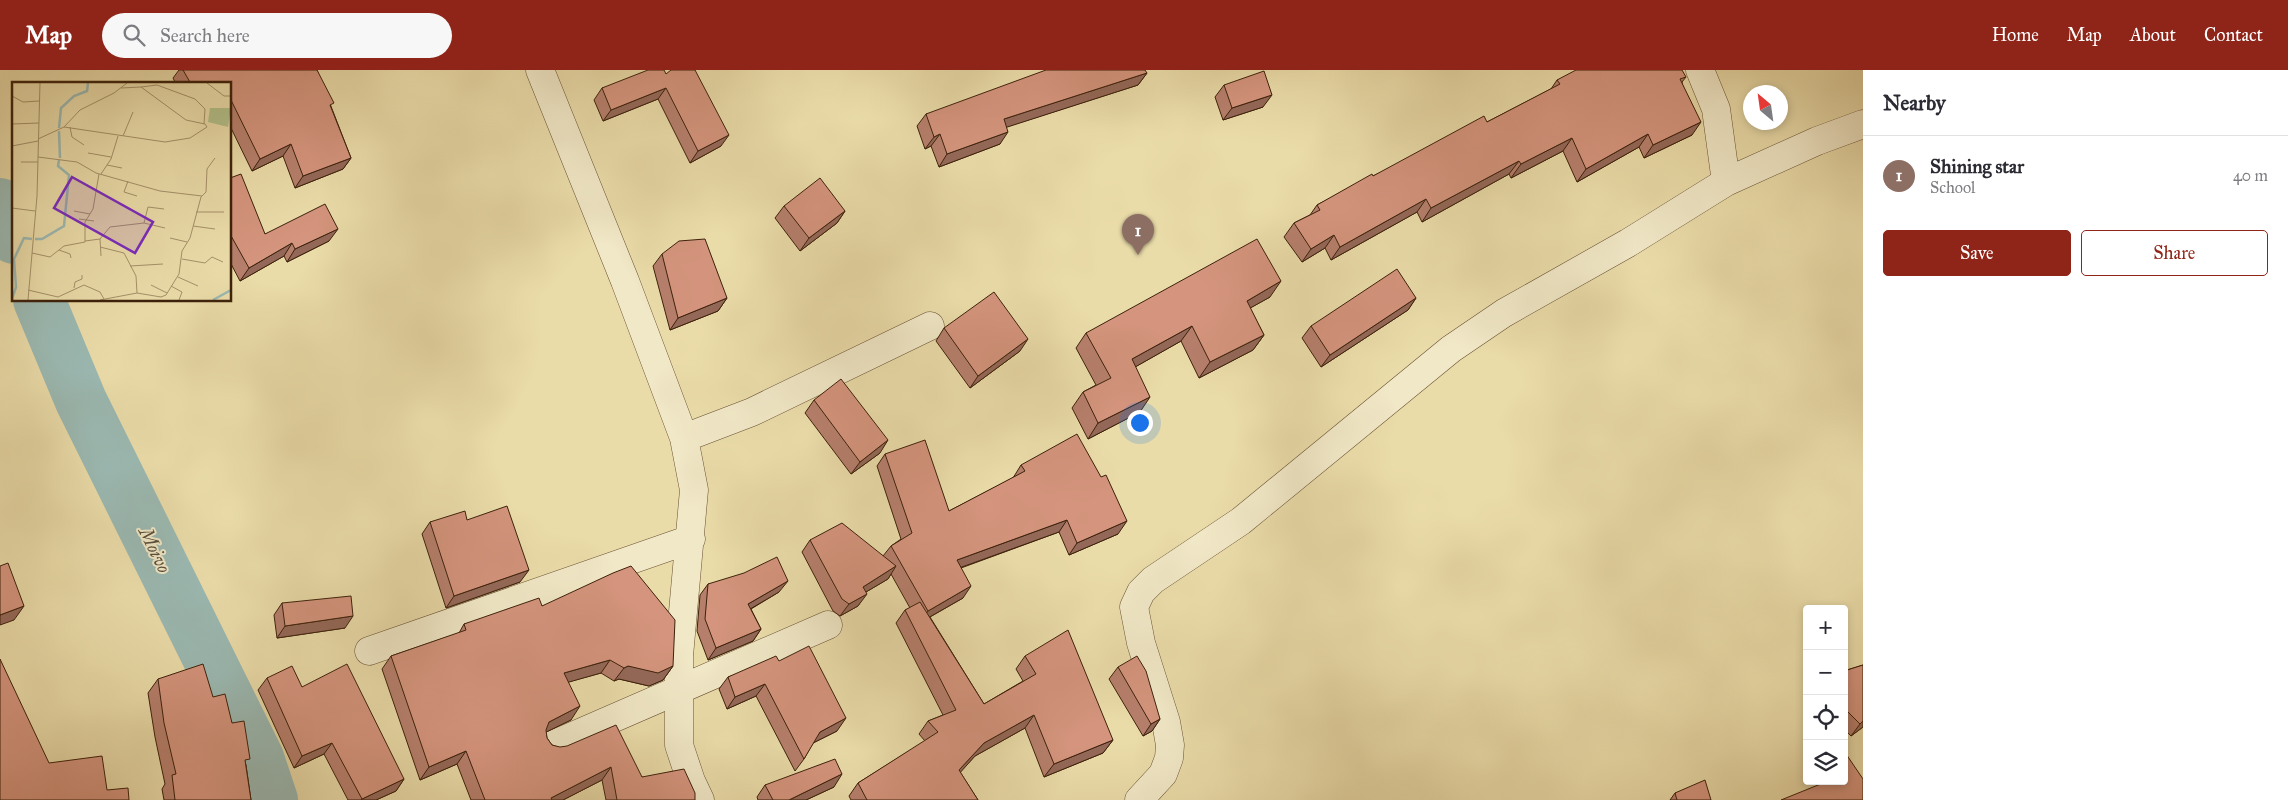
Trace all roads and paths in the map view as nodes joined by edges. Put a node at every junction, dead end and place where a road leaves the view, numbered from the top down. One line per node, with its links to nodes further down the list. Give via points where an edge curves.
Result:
1 (540, 70): 6 (street, via 626,281)
2 (1700, 70): 4 (street, via 1716,109)
3 (1863, 124): 4 (street)
4 (1726, 182): 13 (street, via 1628,243 1504,313 1451,349 1241,521 1153,580 1141,592 1134,606 1141,643 1170,745 1163,774)
5 (930, 326): 6 (street, via 752,412)
6 (684, 438): 7 (street, via 694,490)
7 (691, 540): 9 (street); 10 (street, via 679,656)
8 (828, 625): 10 (street)
9 (369, 652)
10 (679, 690): 11 (street); 12 (street, via 679,745)
11 (552, 745)
12 (700, 800)
13 (1140, 800)

